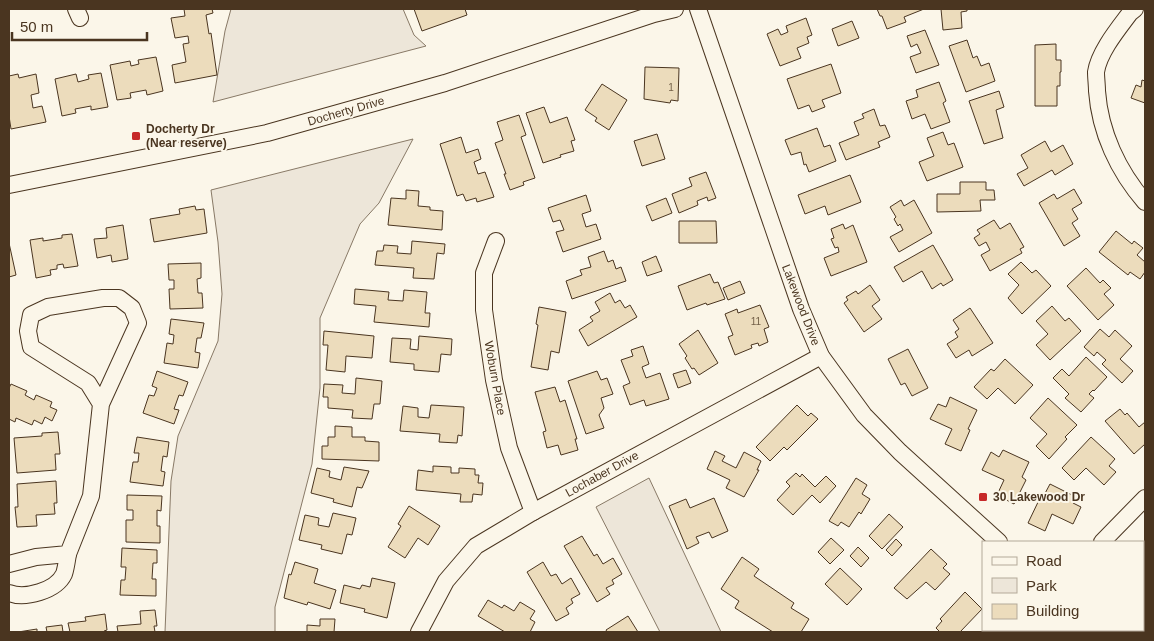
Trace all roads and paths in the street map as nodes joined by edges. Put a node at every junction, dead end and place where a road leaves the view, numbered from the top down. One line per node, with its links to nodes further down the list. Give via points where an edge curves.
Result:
1 (675, 9): 4 (street, Docherty Drive, via 445,83 267,133)
2 (698, 9): 7 (street, Lakewood Drive, via 801,309)
3 (1135, 9): 5 (street, via 1107,43 1096,72 1099,113 1114,156)
4 (9, 185)
5 (1145, 202)
6 (496, 241): 10 (street, Woburn Place, via 484,273 484,310 494,380 509,448)
7 (821, 356): 10 (street, Lochaber Drive); 11 (street, Lakewood Drive, via 864,415)
8 (101, 404): 8 (street, via 88,383 31,347 28,331 31,315 48,307 103,298 119,298 132,308 138,323); 13 (street, via 91,496)
9 (1145, 498): 12 (street)
10 (533, 512): 16 (street, Lochaber Drive, via 476,546 446,581)
11 (998, 541)
12 (1103, 541)
13 (68, 554): 14 (street); 15 (street, via 64,575 46,590 17,596)
14 (9, 564)
15 (9, 593)
16 (419, 632)

